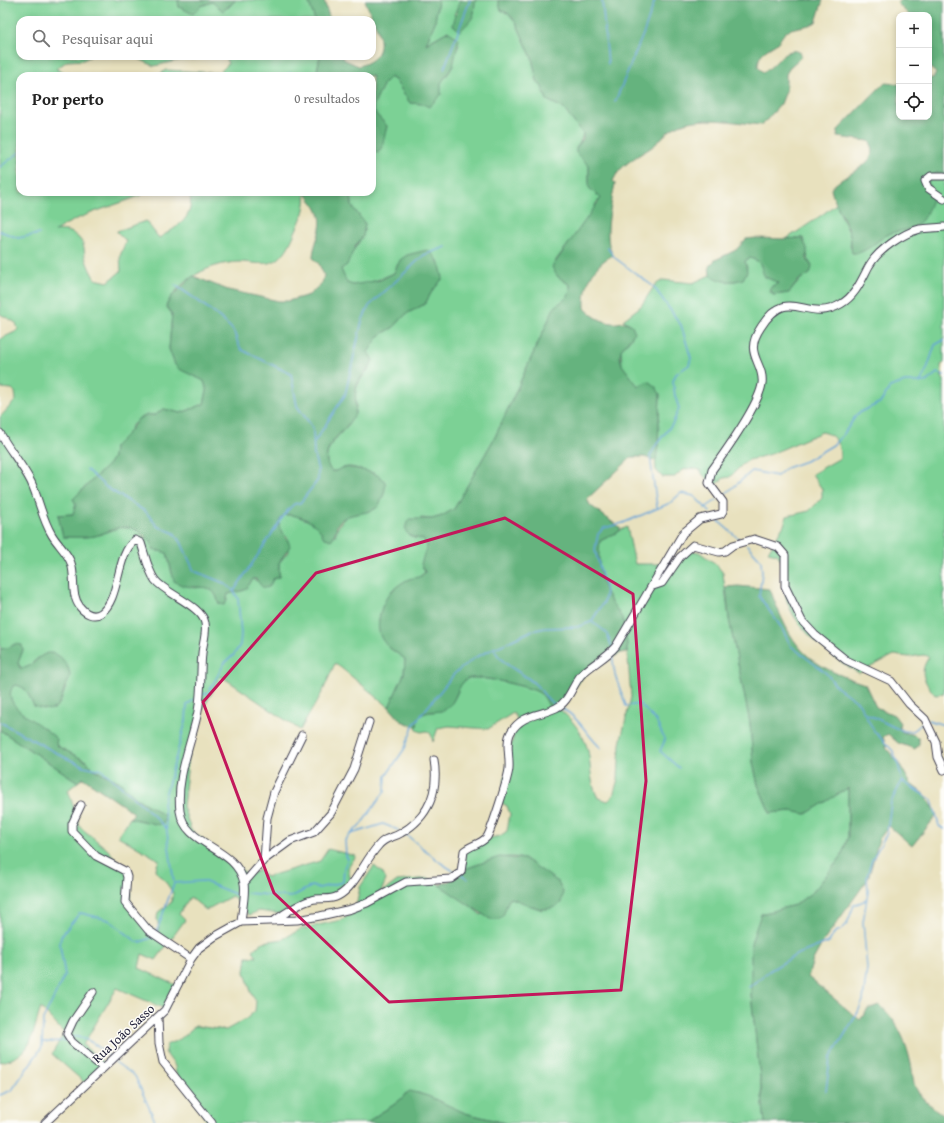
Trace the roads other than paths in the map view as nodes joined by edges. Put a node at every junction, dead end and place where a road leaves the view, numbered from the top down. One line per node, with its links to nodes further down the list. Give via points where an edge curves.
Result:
1 (944, 176): 2 (street, via 931,176 925,181 928,188)
2 (944, 199)
3 (944, 227): 5 (street, via 909,233 894,243 873,260 861,284 841,304 818,311 784,305 766,320 755,337 753,348 754,358 762,376 757,398 709,478 709,483 723,502 723,511 721,514 700,519 683,533)
4 (0, 433): 12 (street, via 31,482 48,528 71,563 74,593 80,607 86,613 93,616 105,609 128,551 135,540 142,544 155,580 203,617 205,630 199,707 186,754 179,798 180,813 184,825 192,834 226,856)
5 (653, 586): 9 (street, via 662,583 680,557 693,546 719,552 754,540 778,547 785,555 787,591 802,621 846,660 891,681 925,719 936,742 938,757); 13 (street, via 616,646 581,676 561,705 529,716 512,731 508,740 508,776 494,825 487,837 464,851 462,868 458,875 451,879 406,882 351,909 297,920)
6 (369, 722): 11 (street, via 354,769 331,813 314,832 290,840)
7 (302, 735): 11 (street, via 274,792 267,818)
8 (434, 760): 13 (street, via 435,776 430,805 416,820 399,834 384,839 339,896 312,899)
9 (944, 770)
10 (81, 805): 15 (street, via 72,824 72,831 100,859 124,871 127,877 125,902 143,926)
11 (264, 860): 12 (street)
12 (244, 884): 14 (street)
13 (274, 921): 14 (street)
14 (241, 922): 15 (street, Rua João Sasso, via 205,943)
15 (191, 959): 17 (street, Rua João Sasso, via 170,1002)
16 (92, 992): 18 (street, via 67,1034 72,1042)
17 (158, 1017): 18 (street, Rua João Sasso); 20 (street, via 163,1062)
18 (103, 1068): 19 (street, Rua João Sasso)
19 (45, 1123)
20 (212, 1123)

